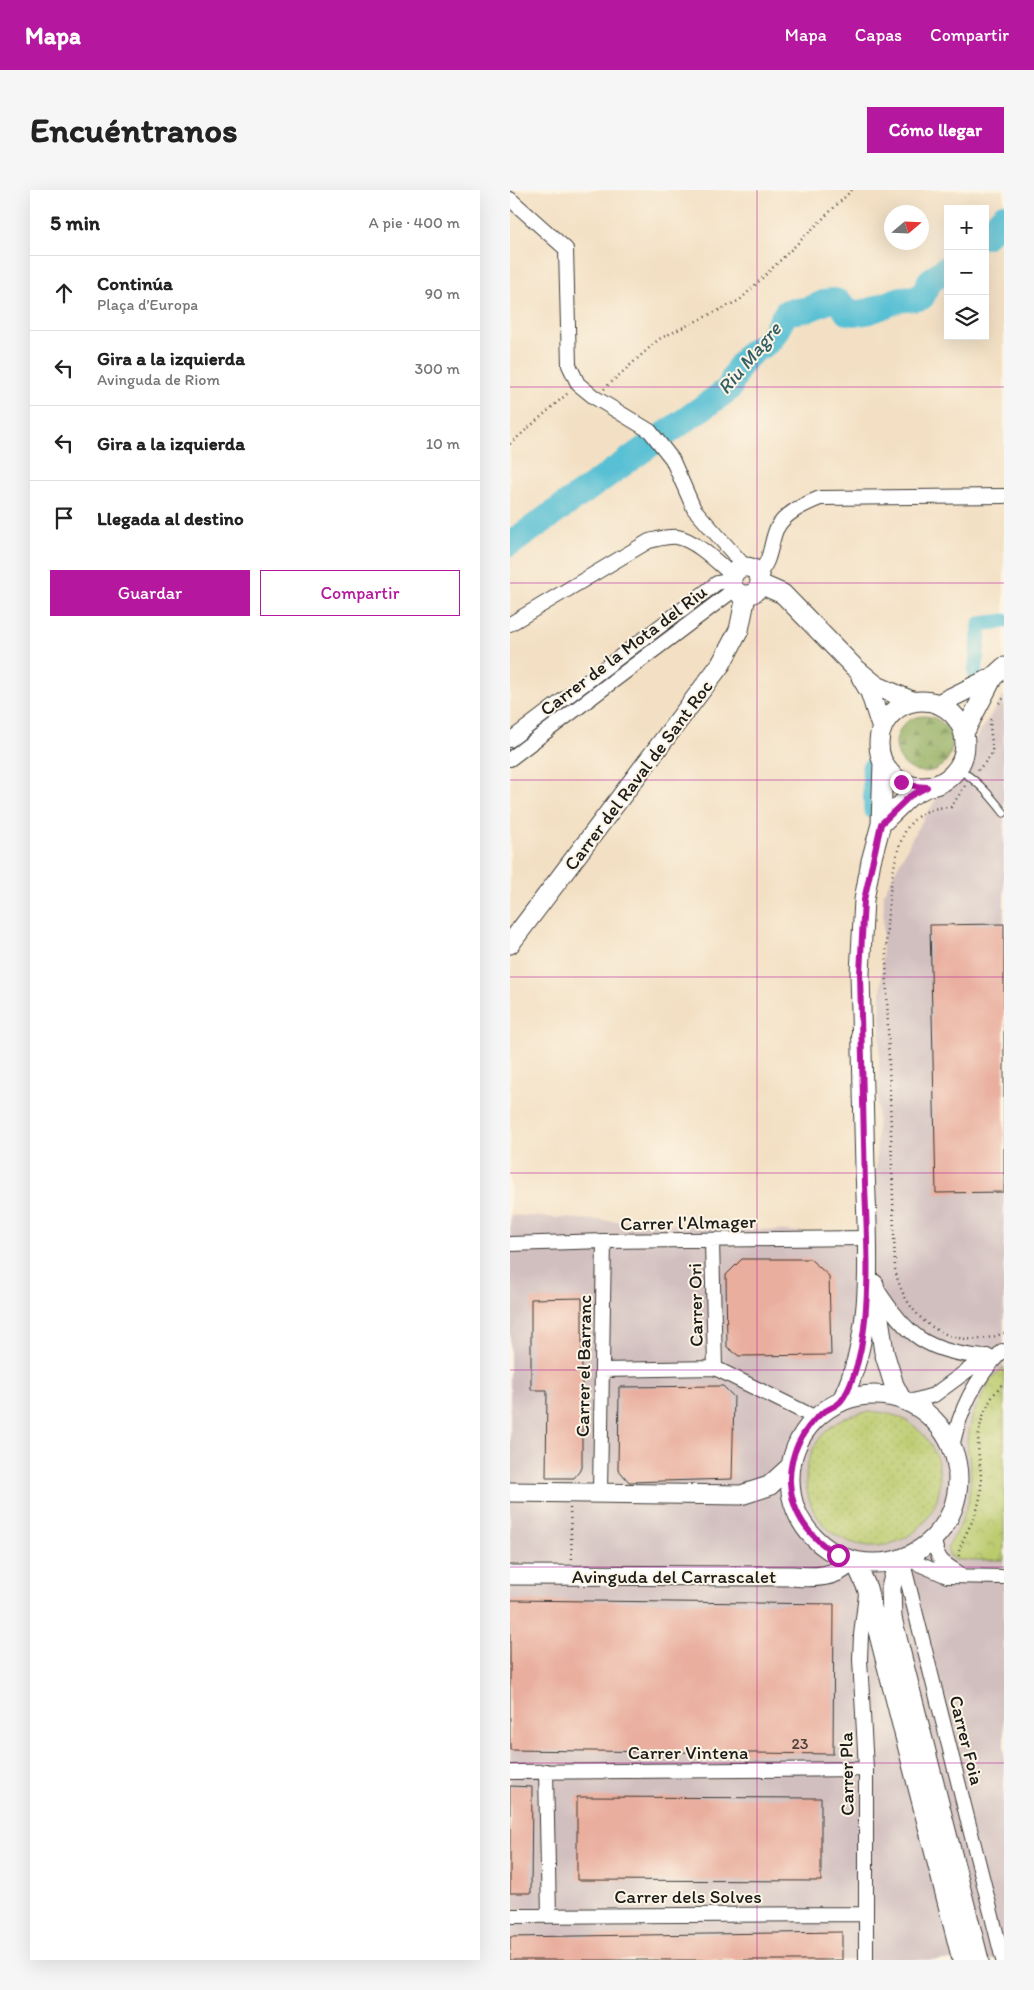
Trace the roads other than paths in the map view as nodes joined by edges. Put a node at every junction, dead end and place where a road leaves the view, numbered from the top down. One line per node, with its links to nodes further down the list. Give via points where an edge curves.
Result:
1 (510, 199): 3 (street, via 566,249 569,366 578,384 650,430 668,453 694,509 740,561)
2 (1004, 496): 3 (street, via 820,498 796,508 777,529 764,568)
3 (744, 581): 4 (street, via 688,541 678,537 664,538 650,541); 5 (street, via 783,594); 11 (street, Carrer de la Mota del Riu, via 717,583); 12 (street, Carrer de la Mota del Riu); 18 (street, Carrer del Raval de Sant Roc, via 739,630 721,664)
4 (510, 624)
5 (854, 667): 7 (street, via 876,686); 9 (street, via 870,692)
6 (998, 672): 8 (street); 10 (street)
7 (914, 702): 8 (street); 9 (street, via 900,707)
8 (938, 704): 10 (street, via 950,711)
9 (882, 729): 13 (street)
10 (964, 732): 14 (street)
11 (510, 740)
12 (510, 759)
13 (883, 762): 15 (street, via 901,782); 17 (street)
14 (965, 773): 15 (street); 16 (lane, via 986,790)
15 (927, 787): 17 (street, via 910,796)
16 (1004, 812)
17 (881, 824): 19 (street, via 864,900 861,936)
18 (510, 944)
19 (867, 1238): 20 (street, Carrer l'Almager); 23 (street)
20 (712, 1240): 21 (street, Carrer l'Almager); 27 (street, Carrer Ori)
21 (604, 1241): 22 (street, Carrer l'Almager); 28 (street, Carrer el Barranc)
22 (510, 1244)
23 (867, 1266): 24 (street); 30 (street, via 861,1348)
24 (876, 1288): 26 (street, via 901,1324 924,1342 950,1352); 29 (street, via 884,1352 894,1384)
25 (1003, 1350): 26 (street); 32 (street, via 969,1394)
26 (984, 1357): 29 (street, via 934,1395)
27 (715, 1368): 28 (street); 31 (street)
28 (602, 1370): 35 (street, Carrer el Barranc)
29 (905, 1401): 30 (street, via 871,1395); 32 (street, via 935,1421)
30 (841, 1402): 31 (street)
31 (816, 1418): 33 (street, via 800,1440)
32 (952, 1447): 36 (street, via 959,1479 957,1496 949,1519)
33 (791, 1466): 35 (street, via 769,1486 741,1495); 38 (street, via 792,1497 804,1525 825,1547)
34 (510, 1492): 35 (street)
35 (600, 1492)
36 (934, 1539): 37 (street); 40 (street, via 936,1554 942,1563)
37 (902, 1559): 38 (street); 40 (street, via 947,1576); 51 (street, via 891,1588 892,1618); 52 (street, Carrer Foia)
38 (848, 1564): 39 (street, Avinguda del Carrascalet, via 808,1578); 42 (street)
39 (510, 1575)
40 (966, 1577): 41 (street)
41 (1004, 1577)
42 (867, 1588): 43 (street, Carrer Pla, via 860,1659); 50 (street)
43 (866, 1769): 45 (street, Carrer Vintena); 46 (street, Carrer Pla)
44 (510, 1772): 45 (street, Carrer Vintena)
45 (546, 1772): 48 (street)
46 (866, 1914): 48 (street, Carrer dels Solves); 49 (street, Carrer Pla)
47 (510, 1916): 48 (street, Carrer dels Solves)
48 (549, 1916)
49 (866, 1960)
50 (962, 1960)
51 (980, 1960)
52 (1003, 1960)

